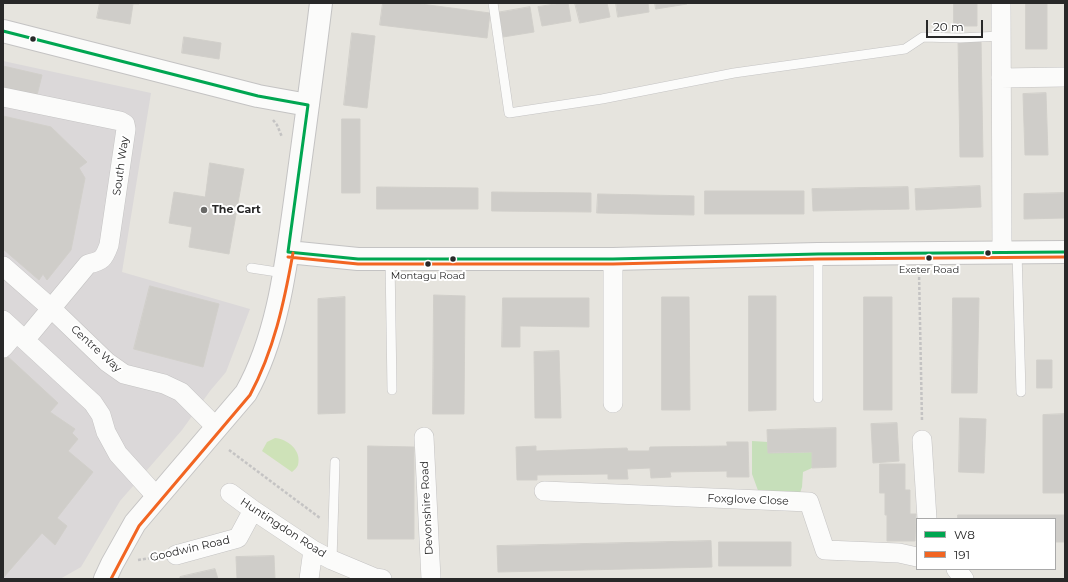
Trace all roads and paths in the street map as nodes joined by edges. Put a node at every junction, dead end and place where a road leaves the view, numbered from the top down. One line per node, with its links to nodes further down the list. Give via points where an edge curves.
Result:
1 (321, 3): 9 (street)
2 (493, 3): 5 (lane, via 509,113 734,73 905,49 923,37)
3 (1001, 3): 5 (street)
4 (3, 31): 9 (street, via 258,96)
5 (1001, 36): 7 (street)
6 (1065, 77): 7 (street)
7 (1001, 78): 13 (street)
8 (3, 97): 22 (street, South Way, via 125,124 109,245 100,262 88,264)
9 (308, 105): 12 (street)
10 (272, 119): 11 (path, via 280,130)
11 (284, 142)
12 (288, 252): 17 (street); 21 (street)
13 (1009, 252): 14 (street); 16 (street); 26 (lane)
14 (1065, 252)
15 (818, 254): 16 (street); 18 (street); 27 (lane)
16 (918, 254): 31 (path)
17 (390, 259): 18 (street); 25 (lane)
18 (613, 259): 28 (street)
19 (3, 266): 22 (street, Centre Way)
20 (251, 268): 21 (lane)
21 (284, 274): 29 (street, via 267,346 256,376 246,393)
22 (52, 309): 23 (street); 29 (street, Centre Way, via 107,362 124,374 164,384 181,392)
23 (15, 331): 24 (street); 36 (street, via 93,403 118,454)
24 (3, 348)
25 (392, 390)
26 (1021, 392)
27 (818, 398)
28 (613, 403)
29 (217, 428): 36 (street)
30 (424, 437): 48 (street, Devonshire Road)
31 (922, 440): 38 (street)
32 (229, 450): 39 (path)
33 (335, 462): 39 (lane)
34 (544, 491): 42 (street, Foxglove Close, via 809,502 825,550 899,553)
35 (230, 493): 37 (street, Huntingdon Road)
36 (156, 497): 45 (street, via 135,523)
37 (253, 510): 40 (street, Huntingdon Road); 41 (street, Goodwin Road, via 238,538)
38 (927, 518)
39 (334, 527): 43 (lane)
40 (313, 550): 43 (street, Huntingdon Road); 46 (street)
41 (176, 555): 45 (path, Goodwin Road)
42 (916, 557)
43 (332, 560): 47 (street, Huntingdon Road)
44 (957, 570): 49 (street)
45 (108, 572)
46 (309, 579)
47 (382, 579)
48 (431, 579)
49 (964, 579)

